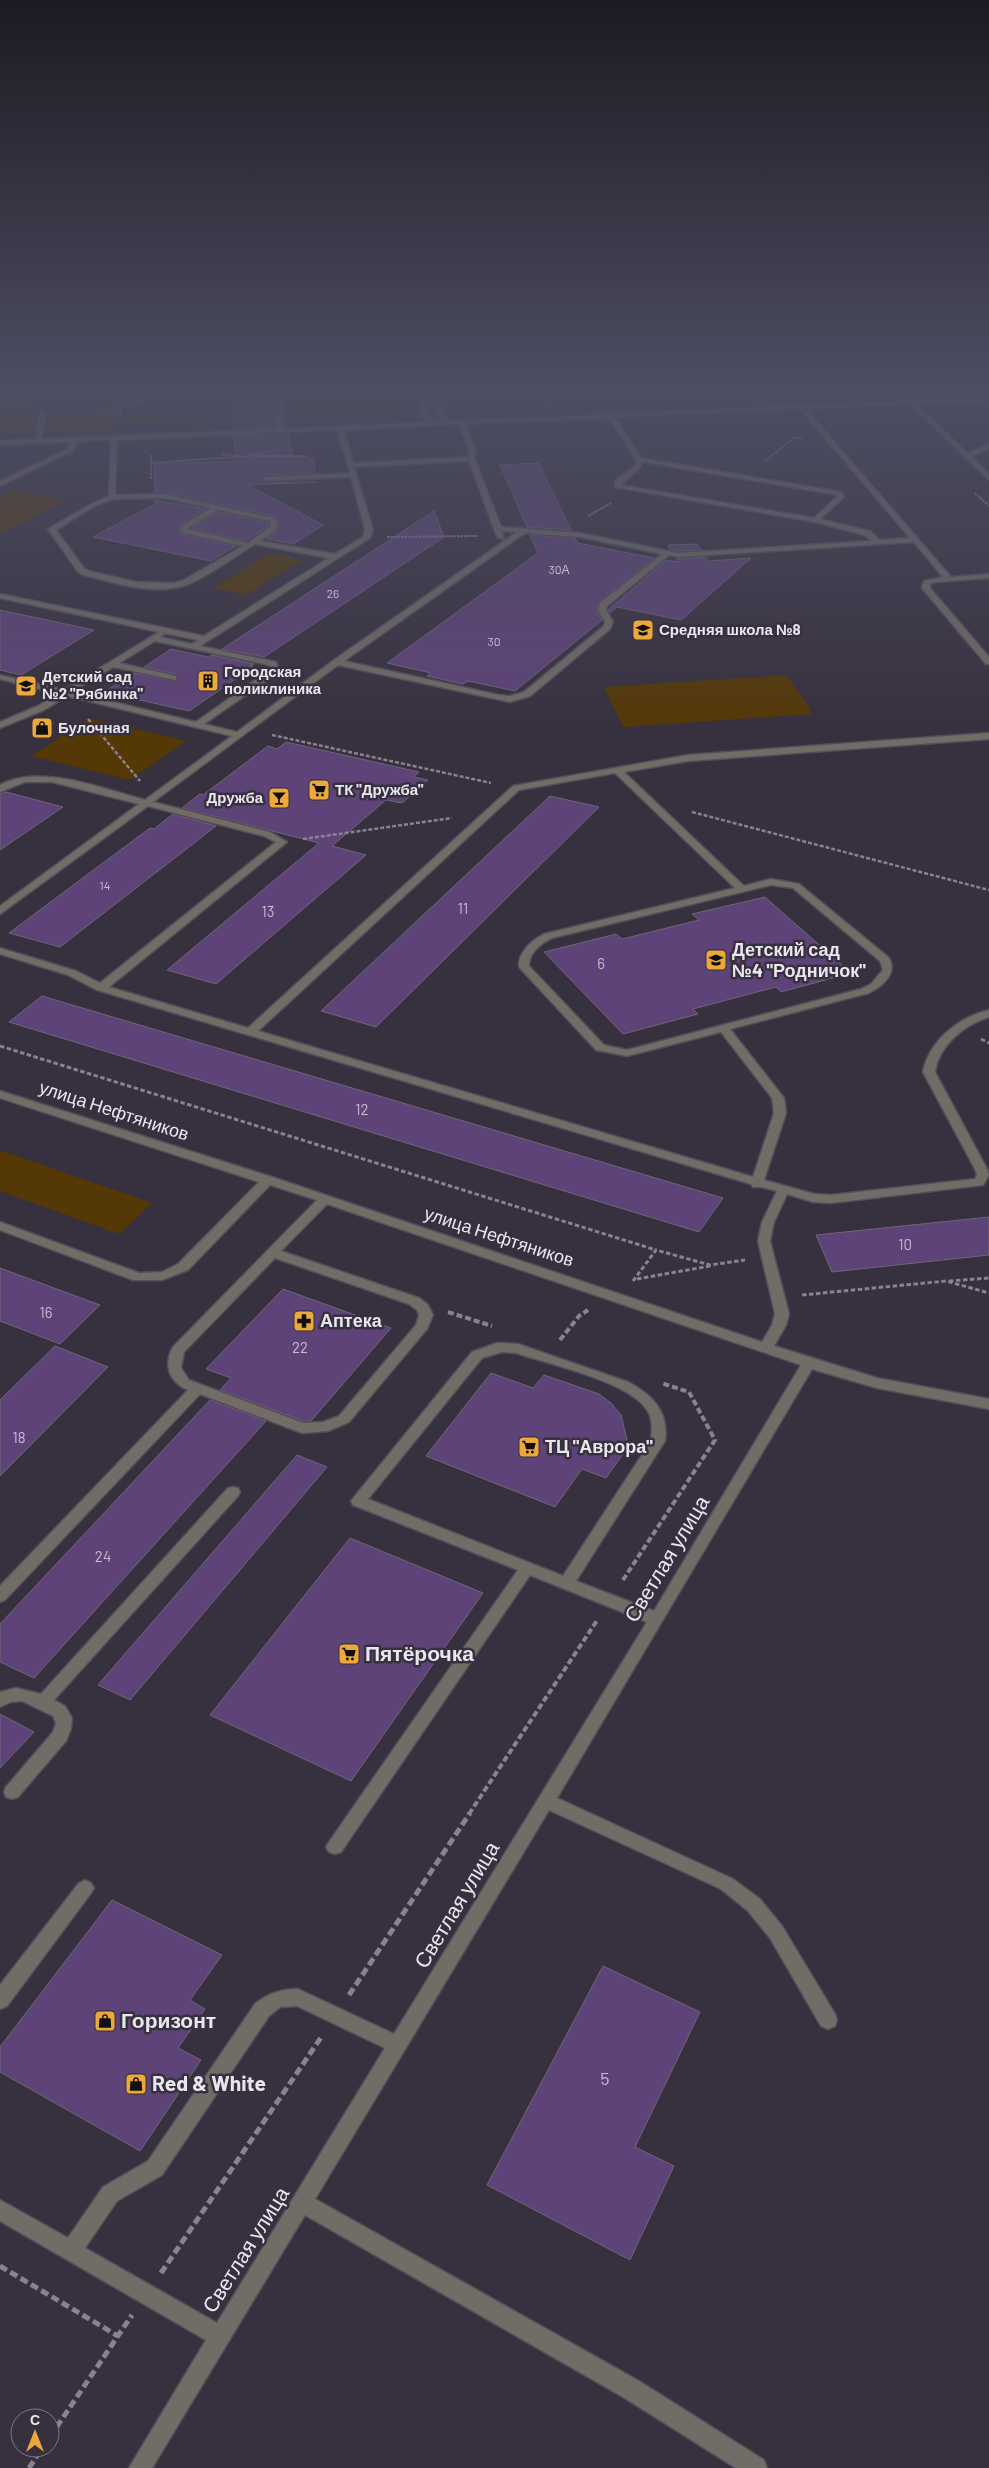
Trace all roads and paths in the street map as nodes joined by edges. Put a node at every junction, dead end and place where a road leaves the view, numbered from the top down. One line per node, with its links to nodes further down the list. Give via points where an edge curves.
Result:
1 (100, 502): 17 (street, via 52,528 86,573 153,587 176,586)
2 (194, 502): 9 (street)
3 (361, 502): 14 (street, via 369,530)
4 (488, 502): 11 (street)
5 (612, 502): 13 (path)
6 (710, 502): 10 (street)
7 (834, 502): 10 (street)
8 (883, 502): 15 (street)
9 (218, 507): 17 (street, via 263,516 275,522 272,529); 17 (street, via 182,530)
10 (815, 520): 16 (street, via 867,533)
11 (499, 532): 12 (street); 14 (path); 18 (street)
12 (522, 532): 13 (street); 18 (street)
13 (554, 533): 19 (street, via 633,545)
14 (366, 538): 20 (street)
15 (916, 540): 16 (street); 22 (street)
16 (878, 542): 19 (street)
17 (251, 543): 20 (street)
18 (504, 545): 28 (street)
19 (666, 554): 28 (street, via 604,605 602,610 609,622 607,627 520,697 499,698)
20 (337, 557): 26 (street)
21 (989, 576): 22 (street)
22 (949, 579): 29 (street, via 926,583 926,588)
23 (0, 596): 24 (street)
24 (165, 631): 25 (street); 26 (street)
25 (154, 638): 27 (street); 30 (street)
26 (205, 639): 27 (street)
27 (194, 646): 35 (street, via 273,664 275,669)
28 (337, 662): 36 (street)
29 (989, 662)
30 (112, 664): 32 (street); 33 (street)
31 (0, 676): 33 (street)
32 (173, 678)
33 (67, 694): 34 (street); 35 (street); 41 (path)
34 (0, 725)
35 (197, 725): 36 (street)
36 (243, 732): 39 (path); 41 (street)
37 (989, 736): 38 (street, via 688,758)
38 (617, 770): 39 (street); 42 (street)
39 (516, 788): 43 (street)
40 (0, 789): 41 (street, via 16,781 39,778)
41 (151, 801): 44 (street, via 267,834); 49 (street)
42 (650, 802): 45 (street); 46 (path)
43 (491, 812): 44 (path); 54 (street)
44 (282, 842): 51 (street)
45 (741, 888): 53 (street, via 771,882 796,886 888,962 888,970 875,986 865,991); 53 (street, via 548,936 540,940 523,960 524,967 595,1043 608,1051 638,1052)
46 (985, 889): 47 (path); 48 (path)
47 (989, 890)
48 (989, 895)
49 (0, 911)
50 (0, 951): 51 (street, via 72,972)
51 (101, 988): 54 (street)
52 (989, 1013): 59 (street, via 962,1024 933,1056 929,1065 929,1072 981,1169 983,1175 979,1182 831,1199)
53 (724, 1029): 58 (street, via 780,1104)
54 (249, 1033): 58 (street)
55 (0, 1046): 62 (path)
56 (0, 1094): 57 (street, улица Нефтяников)
57 (268, 1180): 60 (street, улица Нефтяников); 61 (street, via 183,1266 172,1274 156,1278 138,1276)
58 (757, 1184): 59 (street)
59 (783, 1191): 64 (street, via 765,1231)
60 (325, 1199): 63 (street); 70 (street, улица Нефтяников)
61 (0, 1226)
62 (656, 1250): 65 (path); 67 (path)
63 (274, 1253): 72 (street); 78 (street, via 178,1350 172,1362 174,1372 184,1383)
64 (768, 1257): 65 (path); 71 (street)
65 (710, 1266): 67 (path)
66 (989, 1278): 68 (path)
67 (636, 1279): 70 (path)
68 (946, 1281): 69 (path); 71 (path)
69 (989, 1293)
70 (612, 1294): 74 (path, via 579,1316); 75 (street, улица Нефтяников)
71 (780, 1298): 75 (street, via 782,1314 779,1325)
72 (414, 1301): 73 (path); 78 (street, via 426,1315 422,1326 344,1419 333,1425 319,1429 302,1428)
73 (501, 1329)
74 (555, 1347)
75 (766, 1348): 76 (street, улица Нефтяников)
76 (809, 1363): 79 (street, улица Нефтяников, via 876,1383); 85 (street, Светлая улица)
77 (654, 1380): 84 (path, via 689,1392 715,1440)
78 (198, 1388): 83 (street)
79 (989, 1404)
80 (232, 1492): 87 (street)
81 (527, 1568): 82 (street); 82 (street, via 358,1501 477,1355 487,1349 518,1349 627,1386 645,1397 661,1425 658,1440); 90 (street)
82 (566, 1584): 84 (street)
83 (0, 1596)
84 (610, 1601): 85 (street); 93 (path)
85 (657, 1619): 89 (street, Светлая улица)
86 (0, 1700): 87 (street, via 16,1694)
87 (43, 1702): 88 (street, via 61,1712 64,1728)
88 (12, 1792)
89 (546, 1801): 94 (street, via 727,1884 754,1905 776,1932); 95 (street, Светлая улица)
90 (335, 1848)
91 (85, 1888): 92 (street)
92 (0, 2000)
93 (336, 2015): 95 (street); 98 (street, via 298,1997 271,2001 155,2168 110,2194); 100 (path)
94 (828, 2020)
95 (398, 2045): 96 (street, Светлая улица)
96 (301, 2202): 102 (street, Светлая улица); 105 (street, via 631,2389)
97 (0, 2210): 98 (street)
98 (71, 2251): 100 (street)
99 (0, 2266): 101 (path)
100 (147, 2294): 101 (path); 102 (street)
101 (118, 2336): 103 (path)
102 (219, 2336): 104 (street, Светлая улица)
103 (60, 2422)
104 (140, 2468)
105 (756, 2468)

